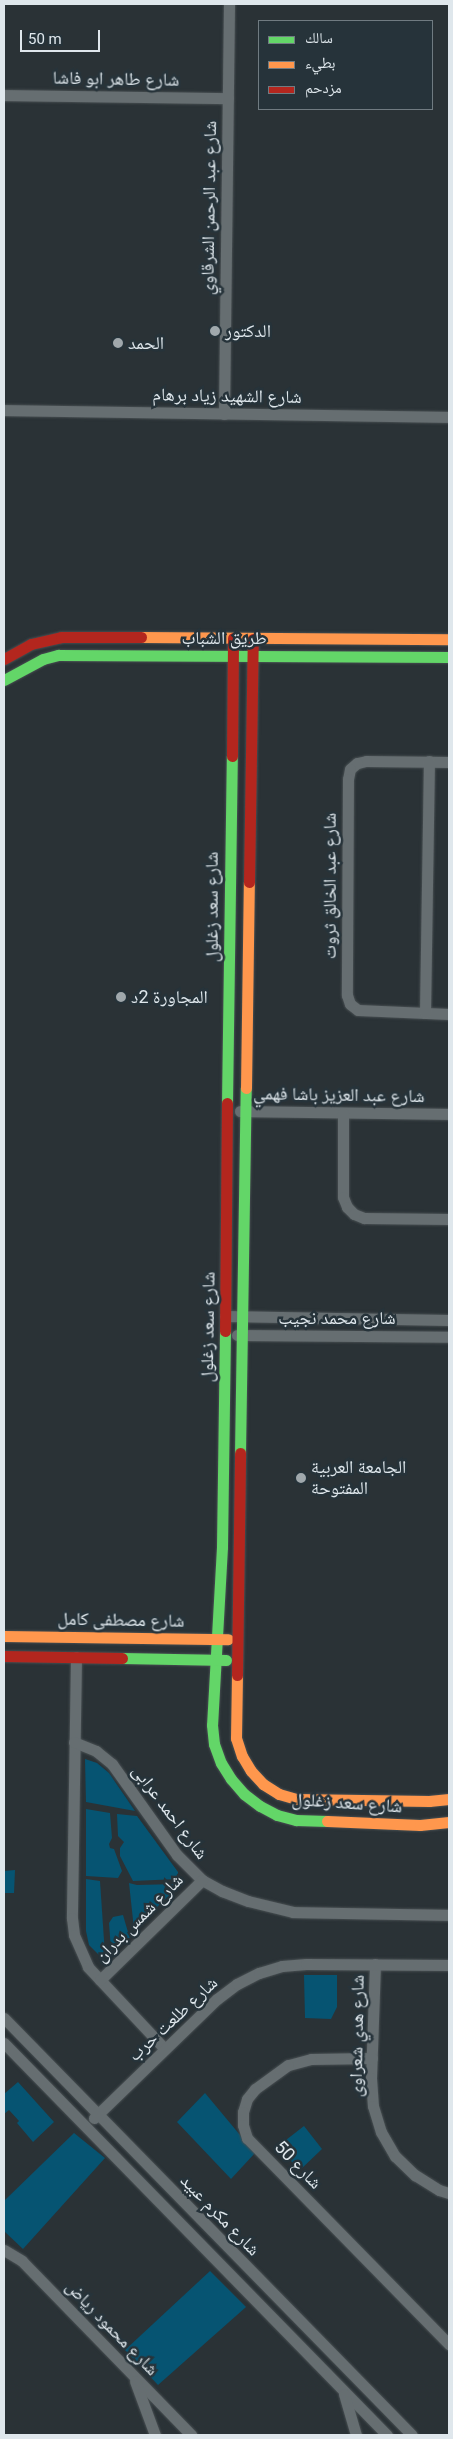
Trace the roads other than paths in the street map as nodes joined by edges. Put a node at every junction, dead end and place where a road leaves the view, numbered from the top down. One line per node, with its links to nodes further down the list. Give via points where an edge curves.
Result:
1 (229, 4): 3 (street, شارع عبد الرحمن الشرقاوي)
2 (4, 95): 3 (street, شارع طاهر ابو فاشا)
3 (228, 98): 5 (street, شارع عبد الرحمن الشرقاوي)
4 (4, 410): 5 (street, شارع الشهيد زياد برهام)
5 (224, 414): 6 (street, شارع الشهيد زياد برهام)
6 (449, 417)
7 (233, 638): 8 (street, طريق الشباب); 10 (street, شارع سعد زغلول); 13 (street, طريق الشباب, via 61,637 31,644)
8 (253, 639): 9 (street, طريق الشباب); 11 (street, شارع سعد زغلول)
9 (449, 639)
10 (233, 656): 11 (street, طريق الشباب); 14 (street, طريق الشباب, via 58,656 43,659); 19 (street, شارع سعد زغلول)
11 (253, 656): 12 (street, طريق الشباب); 20 (street, شارع سعد زغلول)
12 (449, 657)
13 (4, 659)
14 (4, 680)
15 (429, 761): 16 (street, شارع عبد الخالق ثروت); 17 (street); 17 (street, شارع عبد الخالق ثروت, via 366,760 350,770 348,779 347,996 350,1004 358,1010)
16 (449, 762)
17 (425, 1014): 18 (street, شارع عبد الخالق ثروت)
18 (449, 1014)
19 (228, 1111): 20 (street, شارع عبد العزيز باشا فهمي); 24 (street, شارع سعد زغلول)
20 (246, 1111): 21 (street, شارع عبد العزيز باشا فهمي); 25 (street, شارع سعد زغلول)
21 (343, 1112): 22 (street, شارع عبد العزيز باشا فهمي); 23 (street, via 343,1197 346,1207 364,1218)
22 (449, 1114)
23 (449, 1219)
24 (225, 1316): 25 (street, شارع محمد نجيب); 27 (street, شارع سعد زغلول)
25 (244, 1316): 26 (street, شارع محمد نجيب); 28 (street, شارع سعد زغلول)
26 (449, 1320)
27 (225, 1335): 28 (street, شارع محمد نجيب); 32 (street, شارع سعد زغلول)
28 (243, 1335): 29 (street, شارع محمد نجيب); 33 (street, شارع سعد زغلول)
29 (449, 1337)
30 (4, 1636): 31 (street, شارع مصطفى كامل)
31 (195, 1638): 32 (street, شارع مصطفى كامل); 36 (street, via 197,1653)
32 (218, 1639): 33 (street, شارع مصطفى كامل); 37 (street, شارع سعد زغلول)
33 (238, 1639): 38 (street, شارع سعد زغلول)
34 (4, 1656): 35 (street)
35 (76, 1657): 36 (street); 39 (street)
36 (194, 1659): 37 (street)
37 (217, 1660): 38 (street); 41 (street, شارع سعد زغلول, via 212,1725 214,1744 231,1779 260,1806 277,1815 302,1820 420,1825)
38 (237, 1660): 40 (street, شارع سعد زغلول, via 236,1738 242,1756 263,1784 279,1794 305,1800 429,1802)
39 (74, 1742): 42 (street, شارع احمد عرابى, via 96,1751 112,1764 177,1855); 46 (street, via 72,1918 80,1952)
40 (449, 1799)
41 (449, 1822)
42 (202, 1880): 43 (street, شارع احمد عرابى, via 248,1901 293,1912); 46 (street, شارع شمس بدران)
43 (449, 1915)
44 (376, 1964): 45 (street, شارع طلعت حرب); 49 (street, شارع طلعت حرب, via 306,1964 258,1973 217,1999); 50 (street, شارع هدي شعراوى)
45 (449, 1965)
46 (100, 1980): 49 (street)
47 (4, 2018): 51 (street, شارع مكرم عبيد)
48 (4, 2043): 52 (street, شارع مكرم عبيد)
49 (165, 2049): 51 (street, شارع طلعت حرب)
50 (372, 2058): 53 (street, شارع هدي شعراوى, via 373,2106 381,2132 395,2156 415,2175); 55 (street, شارع 50, via 317,2058 288,2065 255,2089 247,2099 242,2112 243,2125 247,2138)
51 (98, 2114): 52 (street, شارع طلعت حرب); 62 (street, شارع مكرم عبيد)
52 (85, 2126): 57 (street, شارع مكرم عبيد)
53 (449, 2193)
54 (4, 2250): 56 (street, شارع محمود رياض, via 22,2261)
55 (449, 2344)
56 (132, 2374): 58 (street, via 146,2404); 59 (street, شارع محمود رياض)
57 (342, 2390): 60 (street); 61 (street, شارع مكرم عبيد)
58 (155, 2435)
59 (191, 2435)
60 (356, 2435)
61 (386, 2435)
62 (412, 2435)

